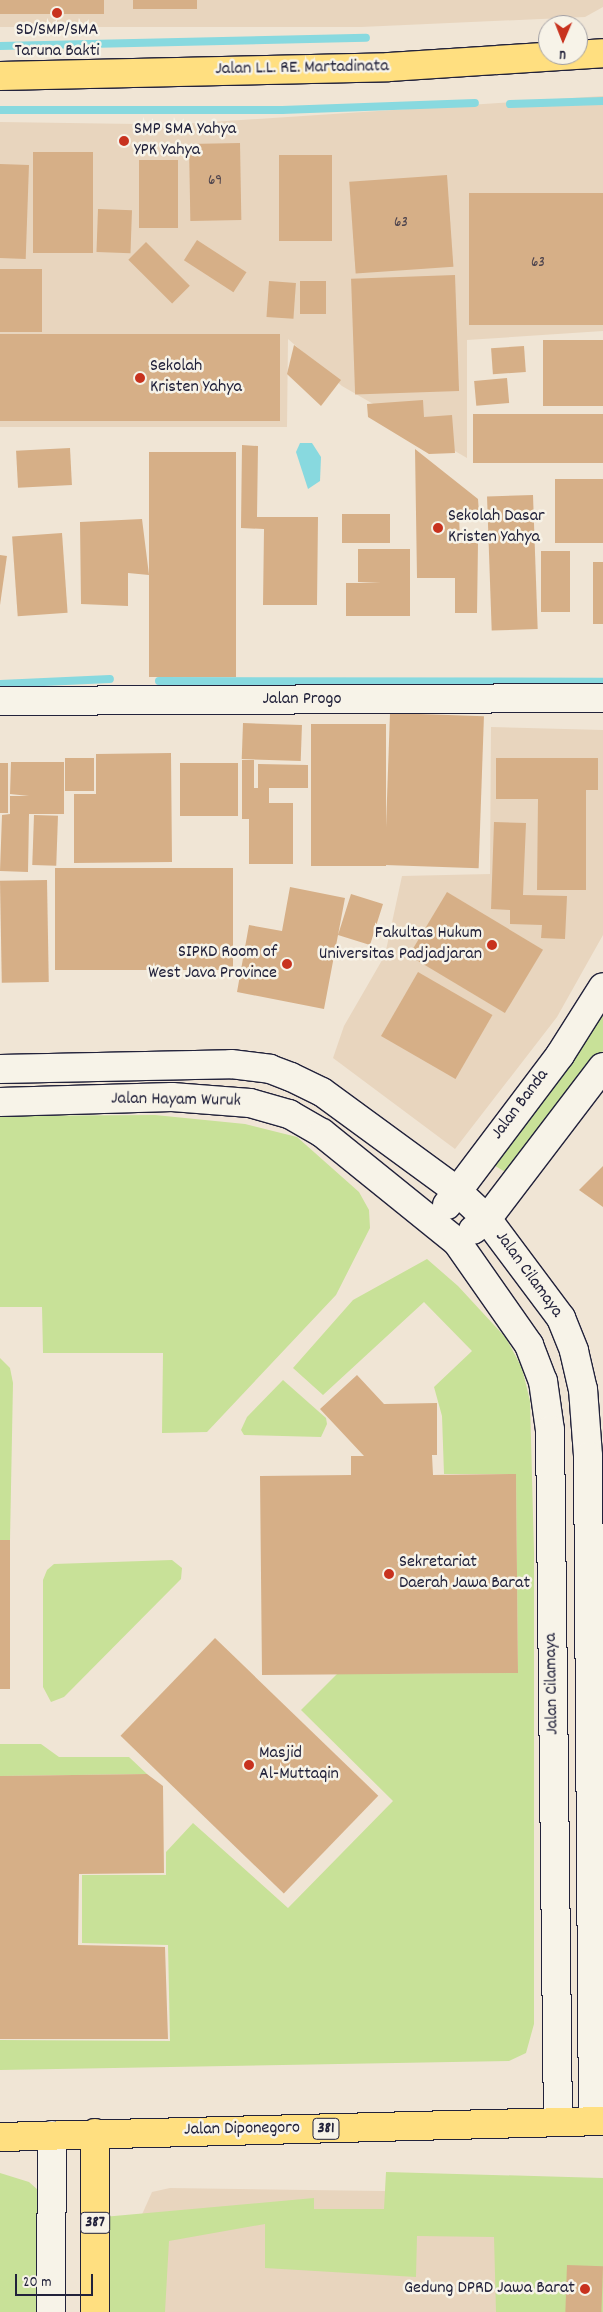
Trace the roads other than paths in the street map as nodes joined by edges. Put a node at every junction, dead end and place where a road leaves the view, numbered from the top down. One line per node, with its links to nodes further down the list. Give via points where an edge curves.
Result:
1 (603, 53): 2 (main road, Jalan L.L. RE. Martadinata, via 389,67)
2 (0, 76)
3 (603, 698): 4 (street, Jalan Progo)
4 (0, 701)
5 (603, 987): 11 (street, Jalan Banda, via 560,1055)
6 (173, 1065): 8 (street, Jalan Hayam Wuruk); 9 (street); 11 (street, Jalan Hayam Wuruk, via 231,1064 270,1069 291,1077 322,1092)
7 (603, 1067): 12 (street)
8 (0, 1069)
9 (172, 1097): 10 (street, Jalan Hayam Wuruk); 13 (street, Jalan Hayam Wuruk, via 250,1103 289,1114 322,1134)
10 (0, 1102)
11 (456, 1190): 12 (street, Jalan Cilamaya); 13 (street, Jalan Banda)
12 (487, 1219): 14 (street); 15 (street, Jalan Cilamaya)
13 (436, 1222): 14 (street, Jalan Hayam Wuruk)
14 (457, 1242): 16 (street, Jalan Cilamaya)
15 (548, 1298): 16 (street); 18 (street, Jalan Cilamaya, via 574,1351 583,1389)
16 (513, 1320): 17 (street, Jalan Cilamaya, via 529,1345 543,1381)
17 (551, 1456): 18 (street); 20 (street, Jalan Cilamaya)
18 (588, 1456): 19 (street, Jalan Cilamaya)
19 (598, 2121): 20 (main road, Jalan Diponegoro / 381)
20 (558, 2122): 21 (main road, Jalan Diponegoro / 381)
21 (95, 2133): 22 (main road, Jalan Diponegoro / 381); 25 (main road, 387)
22 (52, 2135): 23 (main road, Jalan Diponegoro / 381); 24 (street)
23 (0, 2137)
24 (51, 2312)
25 (95, 2312)

